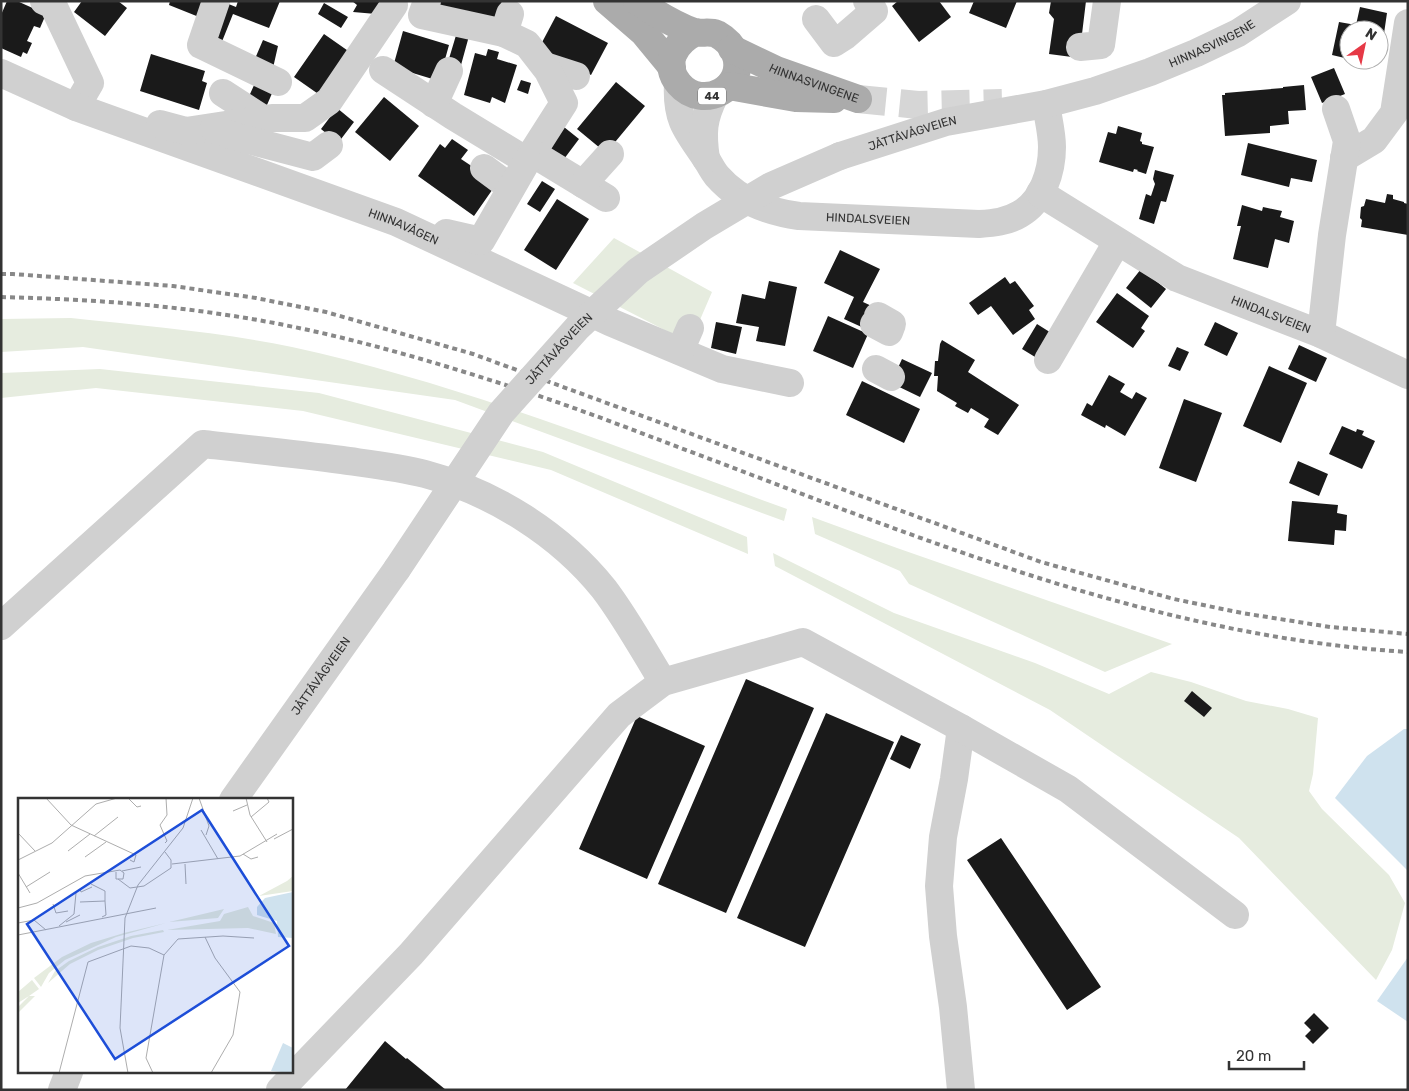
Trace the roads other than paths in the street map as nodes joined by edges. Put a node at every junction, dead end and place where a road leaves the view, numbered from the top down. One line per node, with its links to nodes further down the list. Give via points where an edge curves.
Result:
1 (44, 1): 24 (street, via 53,5 90,83)
2 (216, 1): 20 (street, via 201,45)
3 (607, 1): 19 (main road, 44, via 644,33)
4 (637, 1): 12 (main road, 44, via 658,15)
5 (1106, 1): 13 (street, via 1101,45)
6 (1287, 1): 23 (street, HINNASVINGENE, via 1238,33 1196,54 1114,85)
7 (394, 5): 20 (street, via 329,101)
8 (871, 6): 10 (street, via 845,36 834,43)
9 (431, 17): 33 (street, via 513,37 557,73 564,103)
10 (816, 19)
11 (1408, 23): 15 (street)
12 (696, 32): 14 (main road, 44, via 716,34); 19 (main road, via 676,47 672,57)
13 (1080, 47)
14 (732, 48): 21 (main road, 44, via 736,71); 21 (main road, HINNASVINGENE / 44, via 776,70 858,99 796,98)
15 (1405, 65): 30 (street, via 1394,113 1374,140)
16 (383, 70): 26 (street)
17 (449, 71): 26 (street)
18 (1, 73): 24 (street, HINNAVÅGEN)
19 (675, 75): 21 (main road, 44, via 686,91 695,96 708,97); 32 (street, HINDALSVEIEN, via 682,120)
20 (292, 88): 27 (street); 27 (street, via 305,118)
21 (722, 90): 32 (street, HINDALSVEIEN, via 704,122)
22 (223, 93): 27 (street)
23 (1046, 104): 37 (street, HINDALSVEIEN, via 1052,146 1048,180); 49 (street, JÅTTÅVÅGVEIEN, bridge, via 946,122 840,156 772,186 704,226 638,271 578,327 501,413)
24 (76, 107): 28 (street, via 98,105 186,131); 39 (street, HINNAVÅGEN)
25 (1336, 109): 30 (street)
26 (444, 110): 33 (street)
27 (270, 118): 28 (street)
28 (211, 127): 29 (street, via 314,157)
29 (329, 145)
30 (1345, 149): 42 (street, HINDALSVEIEN)
31 (610, 154): 36 (street)
32 (706, 159): 37 (street, HINDALSVEIEN, via 718,177 744,199 771,211 799,216 998,223 1022,214)
33 (528, 160): 35 (street); 36 (street)
34 (484, 168): 35 (street)
35 (511, 188): 39 (street, via 481,241)
36 (580, 192): 38 (street)
37 (1040, 193): 40 (street, HINDALSVEIEN)
38 (606, 198)
39 (396, 222): 44 (street, HINNAVÅGEN, via 610,322 685,340 722,369)
40 (1125, 247): 41 (street); 42 (street, HINDALSVEIEN, via 1177,278); 43 (street)
41 (1113, 285)
42 (1321, 334): 45 (street, HINDALSVEIEN)
43 (1048, 360)
44 (775, 374)
45 (1408, 375)
46 (1, 626): 47 (street, via 203,444 380,465 425,474 466,488 508,508 544,532 583,566 618,609)
47 (663, 682): 48 (street, via 803,642); 53 (street, via 619,715 411,954)
48 (961, 728): 50 (street, via 1068,789); 54 (street, via 943,837 939,886)
49 (234, 798)
50 (1235, 915)
51 (68, 1074): 52 (street)
52 (62, 1090)
53 (280, 1090)
54 (961, 1090)

